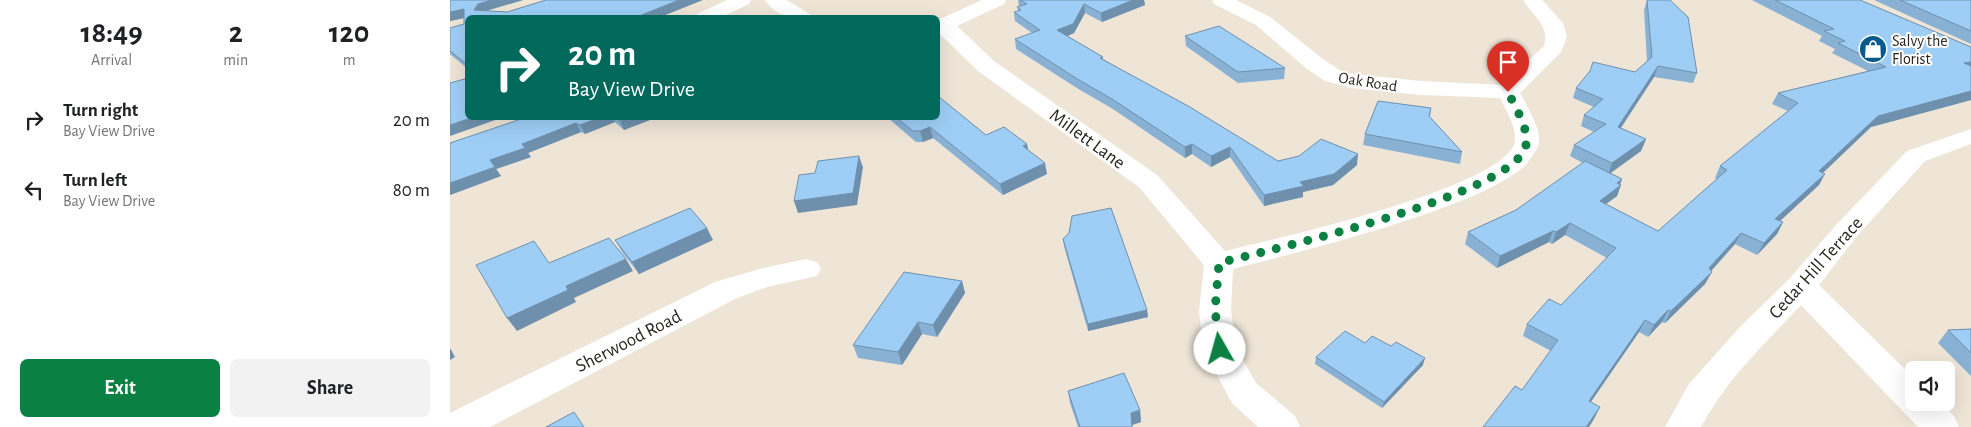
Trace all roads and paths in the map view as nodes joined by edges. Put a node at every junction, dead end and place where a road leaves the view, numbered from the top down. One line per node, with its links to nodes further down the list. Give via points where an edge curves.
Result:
1 (742, 0): 6 (street)
2 (774, 0): 7 (street)
3 (997, 0): 8 (street)
4 (1221, 0): 9 (street, Oak Road, via 1263,21 1333,76 1421,88)
5 (1532, 0): 9 (street, via 1553,23 1557,37 1554,48)
6 (710, 15)
7 (799, 15)
8 (941, 25): 11 (street, Millett Lane, via 986,66 1148,181)
9 (1508, 92): 11 (street, via 1526,133 1526,147 1516,162 1478,185 1411,210)
10 (1971, 136): 13 (street, Cedar Hill Terrace, via 1916,156 1847,230)
11 (1219, 263): 17 (street, via 1215,310 1220,349 1244,393)
12 (806, 269): 16 (street, Sherwood Road, via 726,290)
13 (1801, 286): 14 (street); 18 (street, Cedar Hill Terrace, via 1701,394)
14 (1905, 391)
15 (1926, 411): 19 (street)
16 (457, 427)
17 (1282, 427)
18 (1683, 427)
19 (1941, 427)

